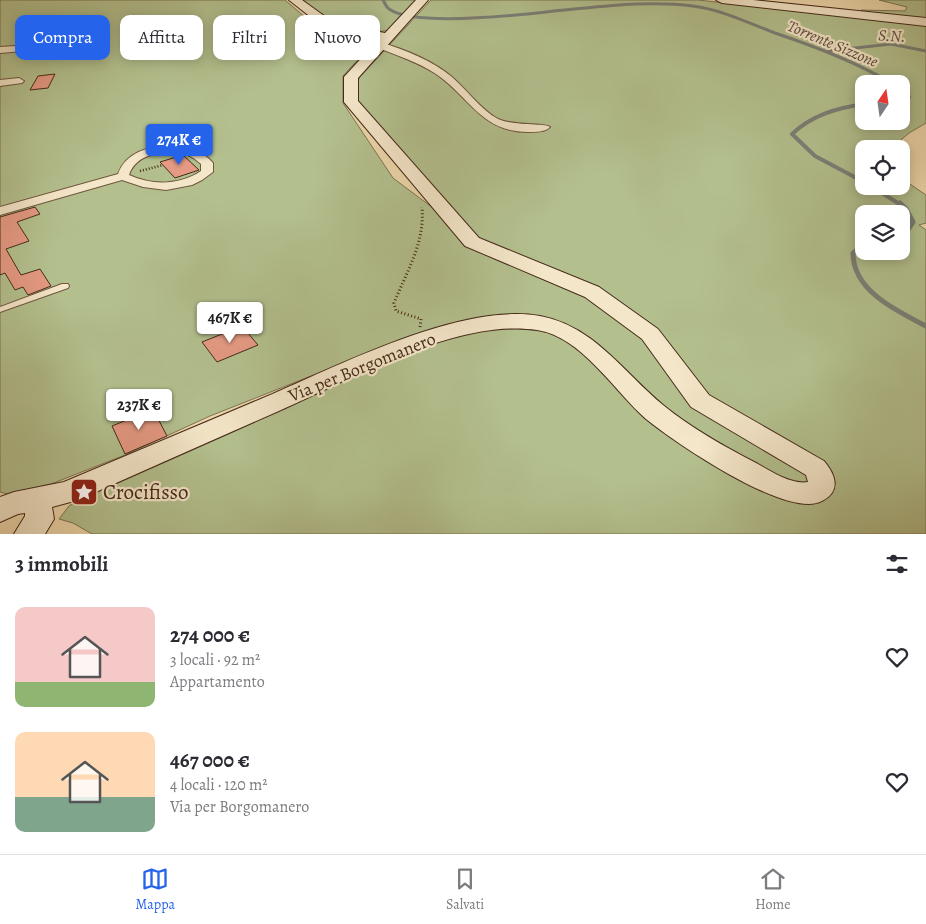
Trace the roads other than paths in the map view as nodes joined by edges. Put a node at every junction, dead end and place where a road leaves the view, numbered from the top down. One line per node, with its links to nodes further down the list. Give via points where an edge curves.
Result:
1 (295, 0): 5 (main road, via 330,26)
2 (422, 0): 5 (main road, Via per Borgomanero)
3 (722, 0): 4 (main road)
4 (926, 22)
5 (383, 41): 10 (street, via 440,73 494,122 533,130); 15 (main road, Via per Borgomanero, via 351,77 351,102 472,242 592,292 650,334 700,401 808,463 822,478 821,487 812,494 784,489 682,432 656,413 582,342 564,331 540,324 514,322 440,336 384,355)
6 (15, 49): 7 (street)
7 (0, 50)
8 (19, 81): 9 (street)
9 (0, 83)
10 (545, 127)
11 (123, 176): 11 (street, via 147,184 183,184 199,179 207,172 207,163 188,151 156,150 129,162); 12 (street)
12 (0, 211)
13 (65, 286): 14 (lane)
14 (0, 310)
15 (16, 513)

